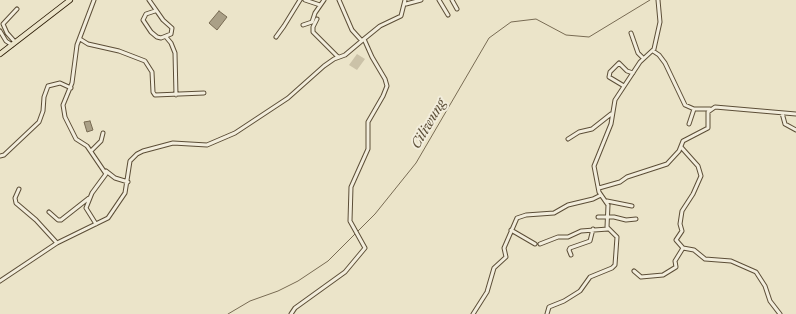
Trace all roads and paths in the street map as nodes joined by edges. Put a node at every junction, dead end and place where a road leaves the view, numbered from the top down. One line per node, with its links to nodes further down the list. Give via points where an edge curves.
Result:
1 (70, 0): 27 (highway)
2 (94, 0): 25 (street)
3 (149, 0): 17 (street)
4 (300, 0): 24 (street)
5 (306, 0): 14 (street)
6 (324, 0): 14 (street)
7 (339, 0): 26 (street, via 352,30)
8 (421, 0): 13 (street)
9 (446, 0): 12 (street)
10 (452, 0): 15 (street)
11 (658, 0): 28 (street, via 660,22)
12 (440, 1): 18 (street)
13 (406, 2): 26 (street, via 401,16 380,26)
14 (320, 5): 20 (street, via 312,22)
15 (457, 9)
16 (17, 10): 27 (street, via 3,24)
17 (155, 10): 23 (street, via 173,29); 23 (street, via 145,15 143,20 153,35)
18 (448, 15)
19 (317, 18): 30 (street, via 313,32)
20 (303, 25)
21 (0, 31): 27 (street, via 6,41)
22 (631, 33): 31 (street, via 638,53)
23 (166, 37): 36 (street, via 175,53)
24 (276, 37)
25 (80, 39): 34 (street, via 75,53); 36 (street, via 88,44 145,61 152,72 154,94)
26 (363, 40): 30 (street, via 345,55); 72 (street, via 387,86 368,122 368,149 351,187 349,215 365,248 345,272 295,308)
27 (13, 44): 29 (highway)
28 (653, 51): 31 (street); 37 (street, via 667,67 683,103)
29 (0, 54)
30 (338, 57): 50 (street, via 288,98 235,133 208,145 173,143 136,154 130,162)
31 (643, 58): 32 (street)
32 (633, 73): 33 (street); 33 (street, via 619,63 610,72 610,77)
33 (624, 86): 40 (street, via 615,100)
34 (70, 88): 47 (street, via 63,105 65,117 76,139); 48 (street, via 58,83 48,86 39,122)
35 (204, 93): 36 (street)
36 (176, 95)
37 (694, 109): 38 (street); 42 (street)
38 (710, 109): 39 (street, via 719,106); 46 (street, via 708,128 684,141)
39 (782, 113): 41 (street); 43 (street, via 786,124)
40 (611, 114): 45 (street, via 592,129 579,132); 51 (street, via 611,124 594,166)
41 (796, 114)
42 (689, 124)
43 (796, 130)
44 (103, 133): 47 (street, via 101,140)
45 (568, 139)
46 (681, 147): 51 (street, via 666,164); 68 (street, via 698,166 701,176 682,211 682,233 676,240)
47 (91, 151): 49 (street)
48 (0, 156)
49 (105, 170): 50 (street, via 115,178); 54 (street, via 106,175)
50 (128, 182): 61 (street, via 125,193 114,211 108,218)
51 (599, 188): 53 (street)
52 (19, 189): 65 (street, via 15,198 16,203)
53 (601, 195): 55 (street); 64 (street, via 568,205 554,213 523,215 516,220)
54 (90, 197): 57 (street, via 61,220); 61 (street, via 86,209)
55 (607, 201): 56 (street); 59 (street)
56 (632, 206)
57 (48, 212)
58 (598, 217): 59 (street)
59 (608, 218): 60 (street); 63 (street)
60 (636, 219)
61 (96, 224): 65 (street)
62 (593, 229): 63 (street); 67 (street); 69 (street, via 590,241 570,248)
63 (608, 229): 74 (street, via 617,238 614,267 591,276 580,291 549,307)
64 (511, 230): 66 (street); 73 (street, via 504,248 506,257 494,268 487,292)
65 (57, 243): 71 (street)
66 (535, 244)
67 (540, 244)
68 (683, 248): 70 (street, via 675,261 676,267 663,275 641,277); 75 (street, via 694,250 707,259 728,260 756,272 765,286 770,301)
69 (571, 255)
70 (634, 271)
71 (0, 281)
72 (291, 314)
73 (473, 314)
74 (547, 314)
75 (780, 314)

